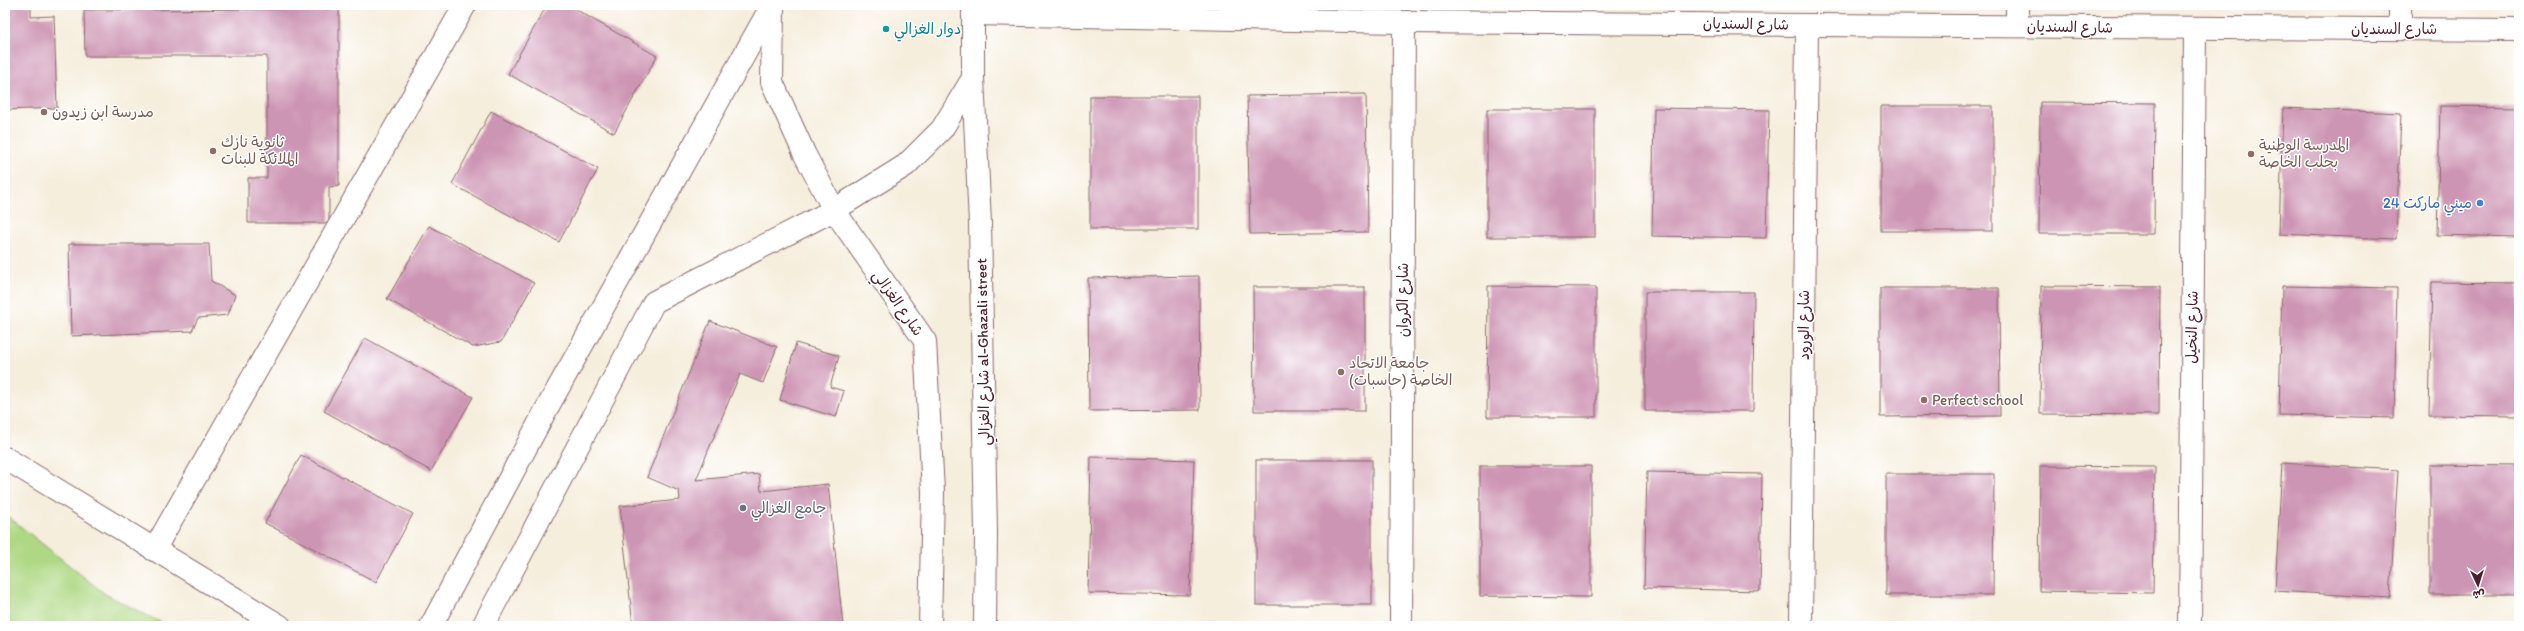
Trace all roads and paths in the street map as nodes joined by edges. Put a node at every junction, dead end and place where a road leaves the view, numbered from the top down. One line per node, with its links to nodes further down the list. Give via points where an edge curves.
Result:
1 (465, 5): 15 (street)
2 (772, 5): 13 (street, شارع الغزالي, via 772,82 805,155); 17 (street, via 547,408)
3 (2400, 5): 10 (street)
4 (974, 10): 7 (street, شارع السنديان); 12 (street)
5 (1604, 14): 7 (street, شارع السنديان); 8 (street, شارع السنديان)
6 (2017, 16): 8 (street, شارع السنديان); 9 (street, شارع السنديان)
7 (1404, 22): 21 (street, شارع الكروان)
8 (1807, 25): 22 (street, شارع الورود)
9 (2195, 28): 10 (street, شارع السنديان); 23 (street, شارع النخيل)
10 (2400, 29): 11 (street, شارع السنديان)
11 (2519, 30)
12 (973, 78): 13 (street, via 942,129 906,165); 20 (street, شارع الغزالي al-Ghazali street, via 980,231 986,532)
13 (834, 210): 18 (street, via 654,302); 19 (street, شارع الغزالي, via 925,341 933,492)
14 (5, 458): 15 (street)
15 (154, 550): 16 (street)
16 (280, 626)
17 (431, 626)
18 (483, 626)
19 (930, 626)
20 (985, 626)
21 (1400, 626)
22 (1802, 626)
23 (2190, 626)

